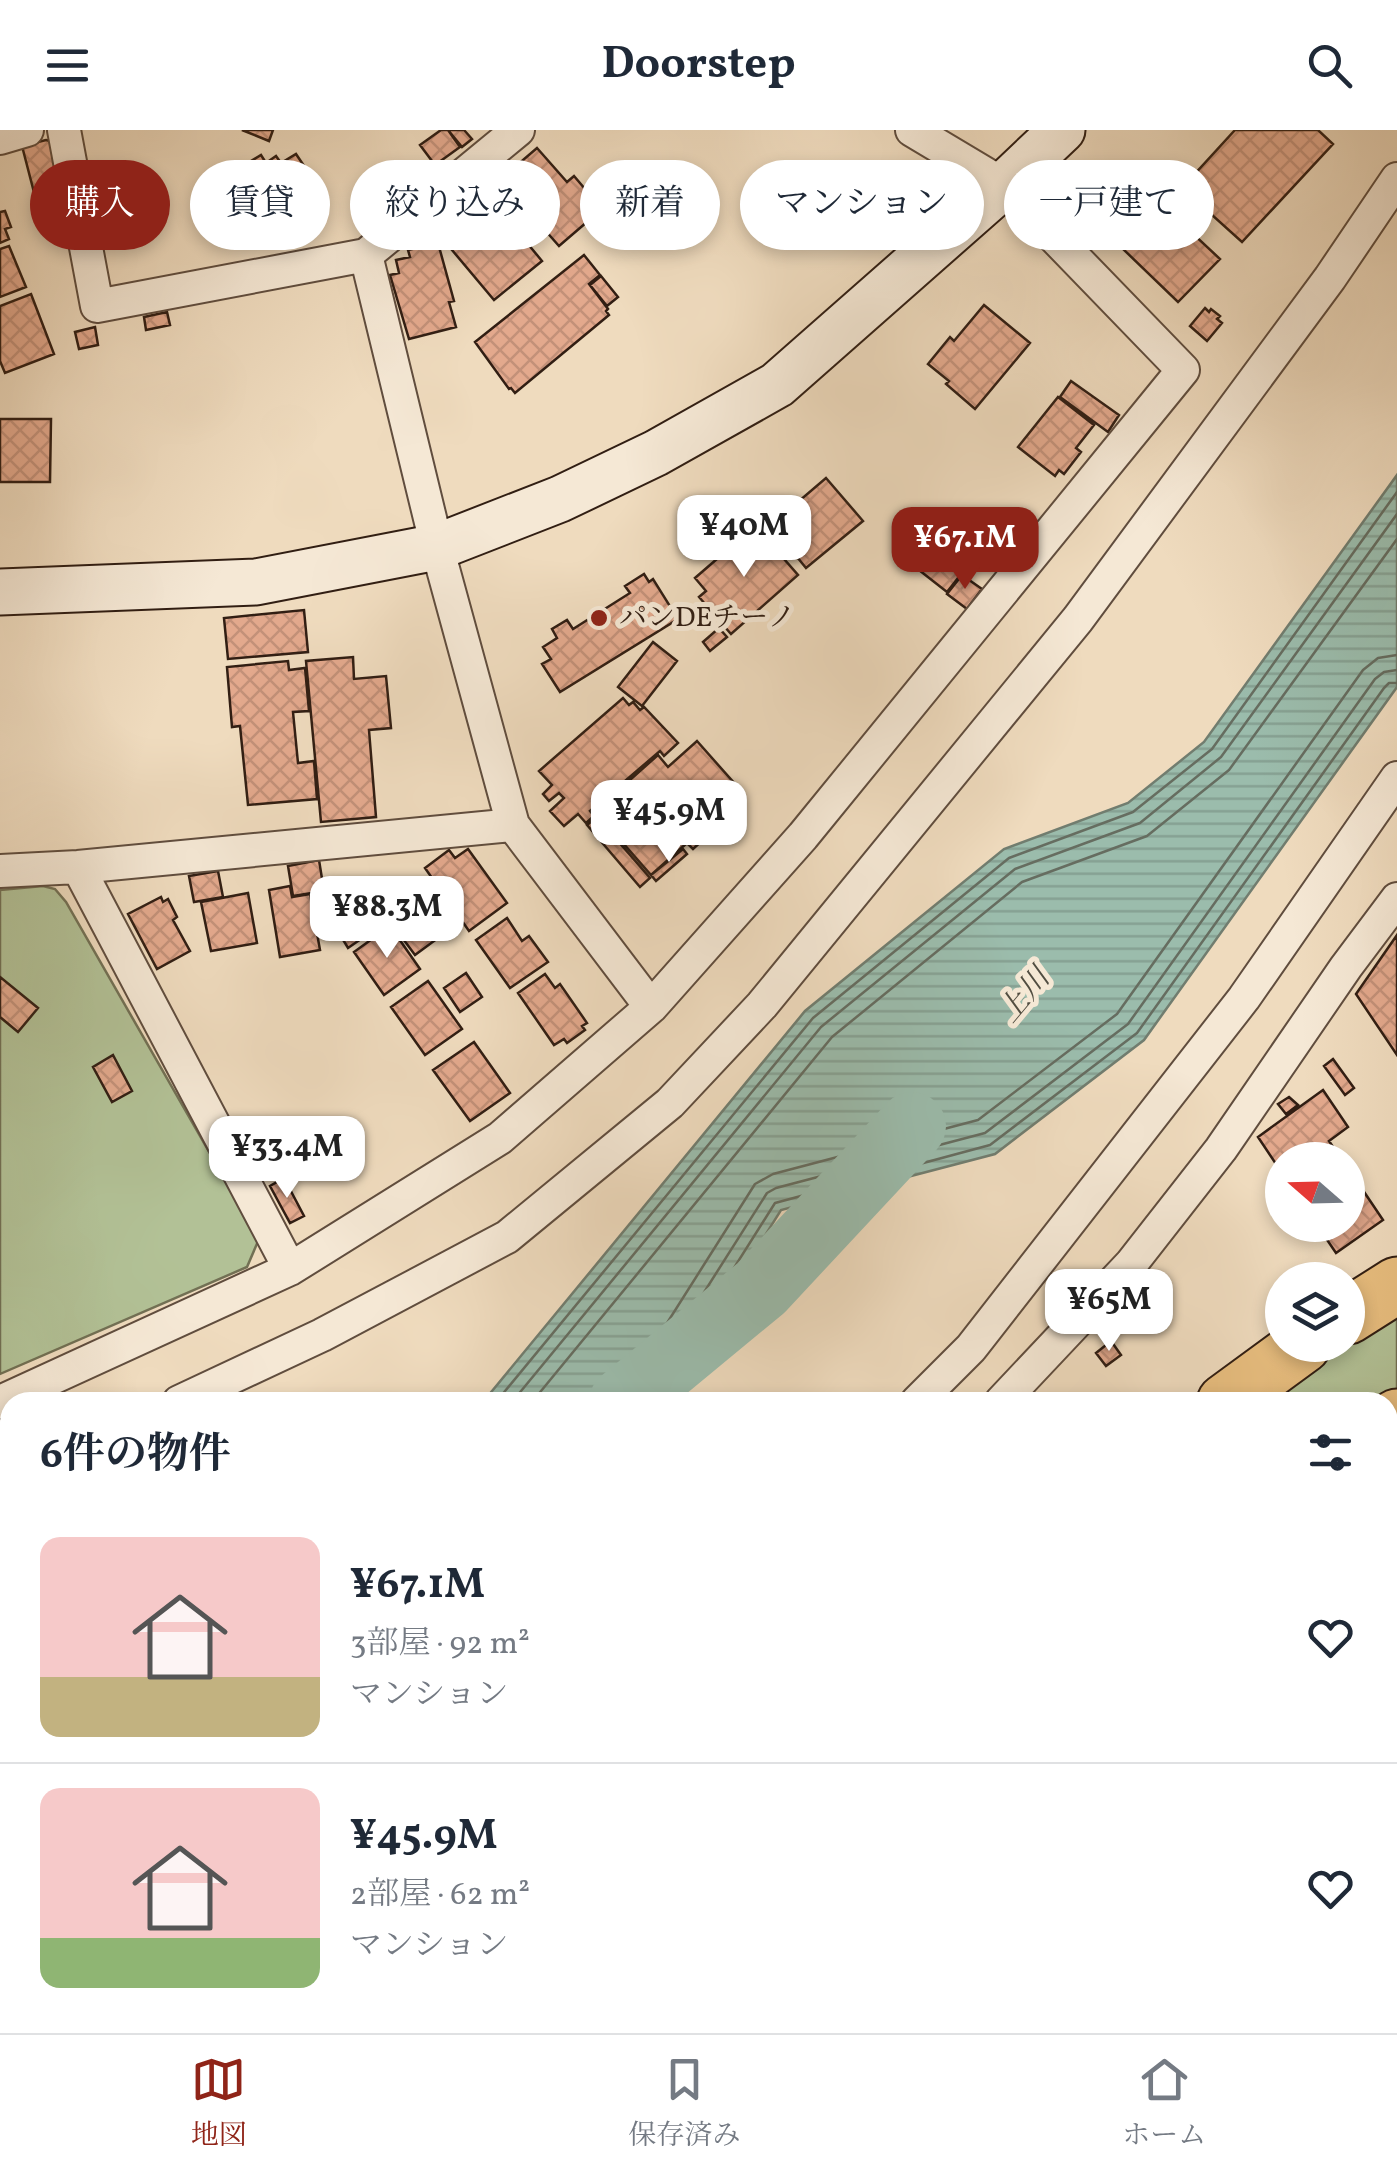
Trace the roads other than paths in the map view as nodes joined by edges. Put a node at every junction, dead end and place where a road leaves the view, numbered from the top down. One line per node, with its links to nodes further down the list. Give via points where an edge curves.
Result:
1 (27, 130): 6 (street)
2 (64, 130): 11 (street, via 96,306)
3 (518, 130): 11 (street)
4 (912, 130): 9 (street)
5 (1062, 130): 7 (street)
6 (0, 138)
7 (1030, 160)
8 (1397, 180): 25 (street, via 1078,618 762,1005 670,1103 507,1237)
9 (1004, 185): 12 (street, via 777,385 656,453)
10 (1067, 250): 19 (street, via 1184,370 803,836)
11 (366, 255): 12 (street)
12 (436, 547): 13 (street, via 256,582); 15 (street)
13 (0, 592)
14 (1397, 778): 26 (street, via 1244,998 971,1348)
15 (514, 825): 16 (street); 19 (street)
16 (78, 867): 17 (street); 20 (street)
17 (0, 872)
18 (1397, 899): 27 (street, via 1188,1192 1131,1264)
19 (651, 1006): 20 (street, via 500,1138)
20 (290, 1269): 24 (street)
21 (1397, 1284): 22 (highway)
22 (1365, 1305)
23 (1280, 1362): 28 (highway)
24 (22, 1392)
25 (200, 1392)
26 (927, 1392)
27 (1010, 1392)
28 (1239, 1392)

